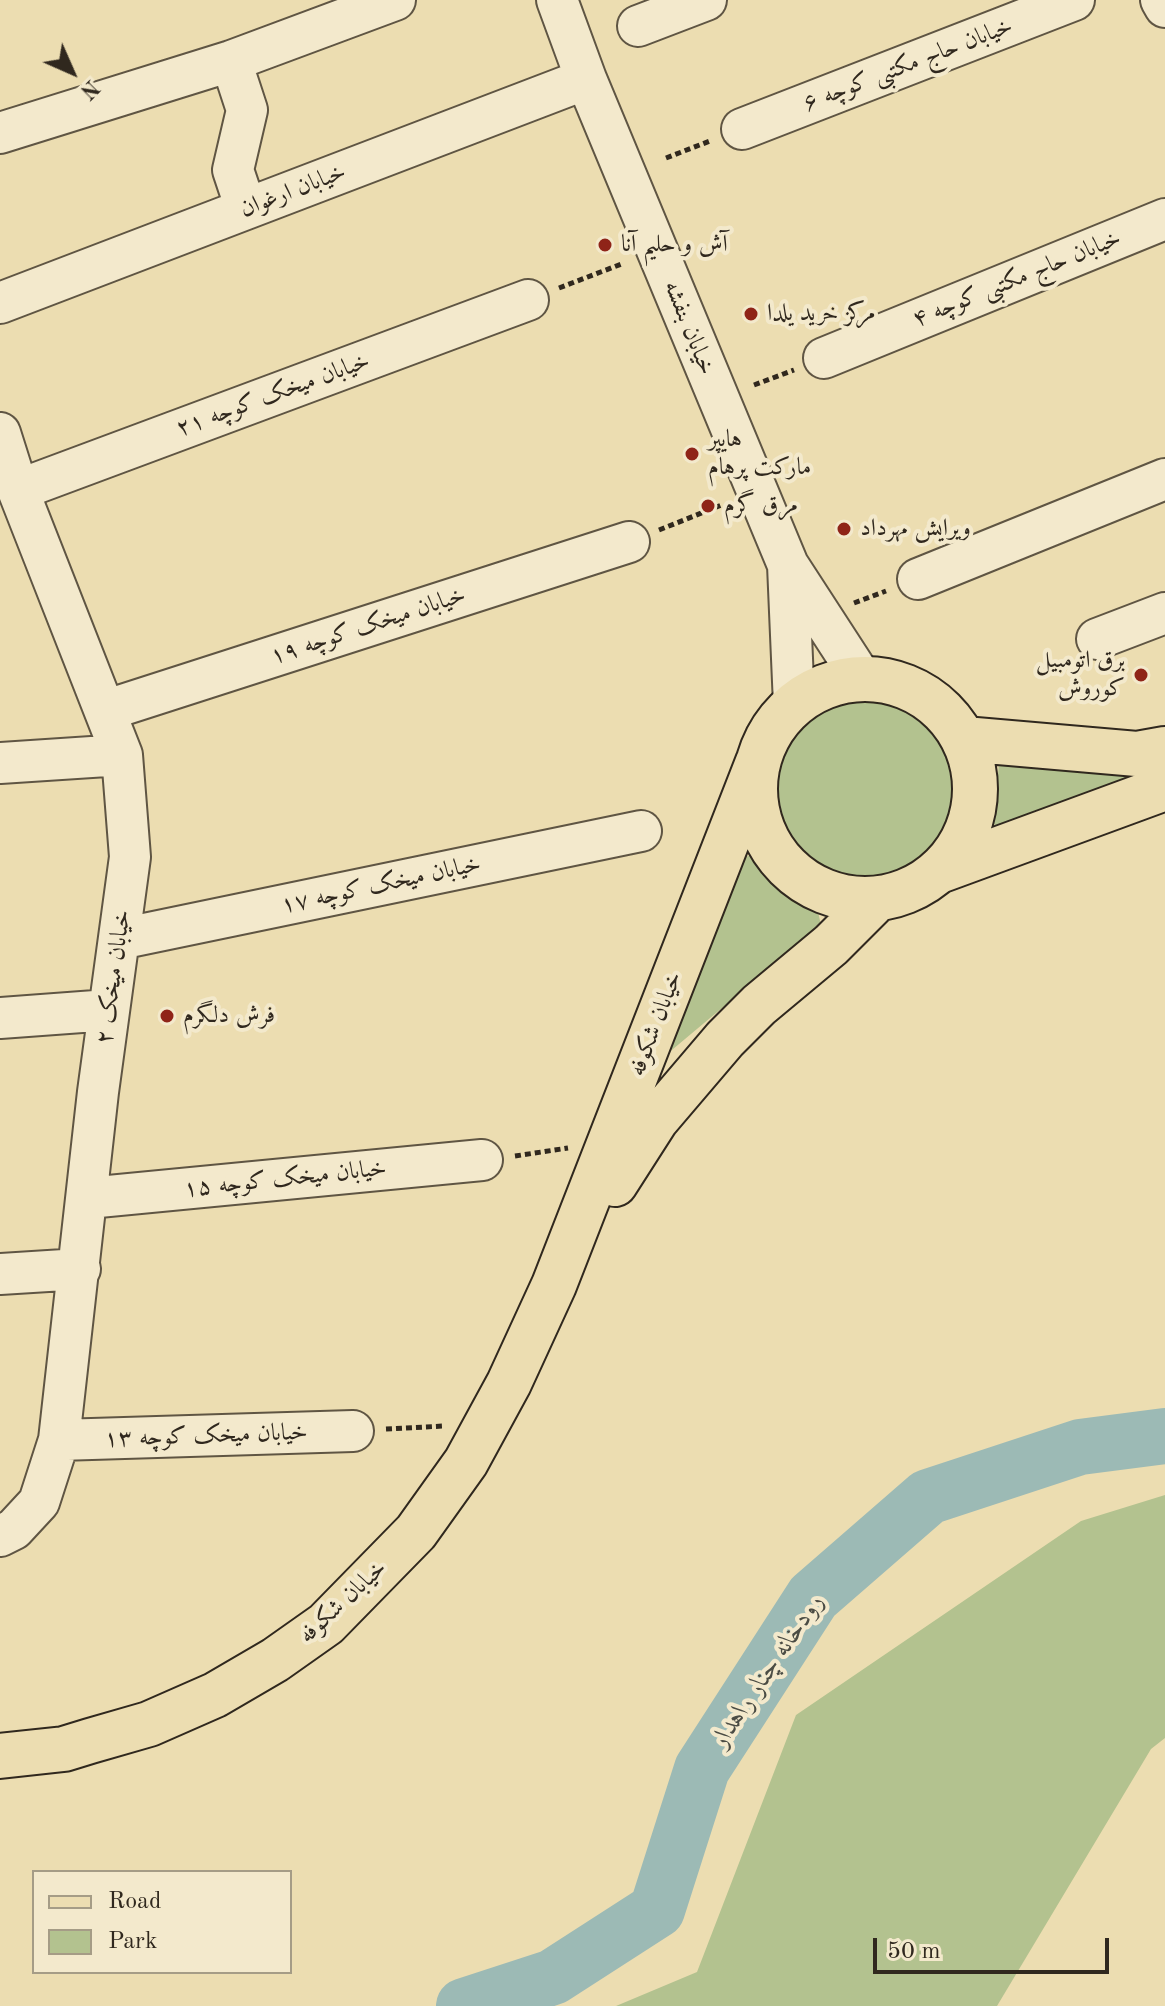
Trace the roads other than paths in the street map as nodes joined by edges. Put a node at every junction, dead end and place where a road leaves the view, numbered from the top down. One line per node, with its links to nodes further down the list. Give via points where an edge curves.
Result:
1 (395, 0): 8 (street)
2 (557, 0): 9 (street, خیابان بنفشه)
3 (706, 0): 7 (street)
4 (1074, 0): 10 (street, خیابان حاج مکتبی کوچه ۶)
5 (1161, 0): 6 (street)
6 (1165, 7)
7 (638, 26)
8 (231, 61): 11 (street); 12 (street, via 247,110 233,170)
9 (586, 79): 12 (street, خیابان ارغوان); 21 (street, خیابان بنفشه)
10 (742, 129)
11 (0, 133)
12 (246, 209): 15 (street, خیابان ارغوان)
13 (1165, 219): 16 (street, خیابان حاج مکتبی کوچه ۴)
14 (528, 300): 19 (street, خیابان میخک کوچه ۲۱)
15 (0, 303)
16 (824, 358)
17 (0, 433): 19 (street, خیابان میخک ۲)
18 (1165, 479): 22 (street)
19 (15, 503): 27 (street, خیابان میخک ۲)
20 (629, 542): 27 (street, خیابان میخک کوچه ۱۹)
21 (788, 565): 25 (street); 26 (street)
22 (918, 579)
23 (1165, 613): 24 (street)
24 (1097, 639)
25 (862, 679): 26 (main road, via 819,689); 28 (main road, via 894,682 920,693 950,717)
26 (794, 705): 31 (main road, via 770,732)
27 (107, 710): 30 (street, خیابان میخک ۲)
28 (964, 739): 29 (main road, via 1137,754); 35 (main road, via 973,767 974,806 962,842)
29 (1165, 749)
30 (122, 755): 32 (street); 37 (street, خیابان میخک ۲, via 130,857)
31 (758, 762): 36 (main road, via 758,815 784,865 823,891); 44 (main road, خیابان شکوفه)
32 (0, 763)
33 (1165, 788): 35 (main road)
34 (641, 831): 37 (street, خیابان میخک کوچه ۱۷)
35 (939, 871): 36 (main road, via 915,887)
36 (877, 899): 44 (main road, خیابان شکوفه, via 759,1005 656,1120)
37 (120, 939): 38 (street, خیابان میخک ۲)
38 (109, 1010): 39 (street); 41 (street, خیابان میخک ۲)
39 (0, 1018)
40 (482, 1160): 41 (street, خیابان میخک کوچه ۱۵)
41 (88, 1198): 42 (street, خیابان میخک ۲)
42 (80, 1269): 43 (street); 46 (street, خیابان میخک ۲)
43 (0, 1274)
44 (554, 1285): 48 (main road, خیابان شکوفه, via 466,1462 416,1532 326,1624 275,1660 184,1710 64,1749)
45 (353, 1431): 46 (street, خیابان میخک کوچه ۱۳)
46 (59, 1440): 47 (street, خیابان میخک ۲, via 39,1502)
47 (7, 1533)
48 (0, 1756)

